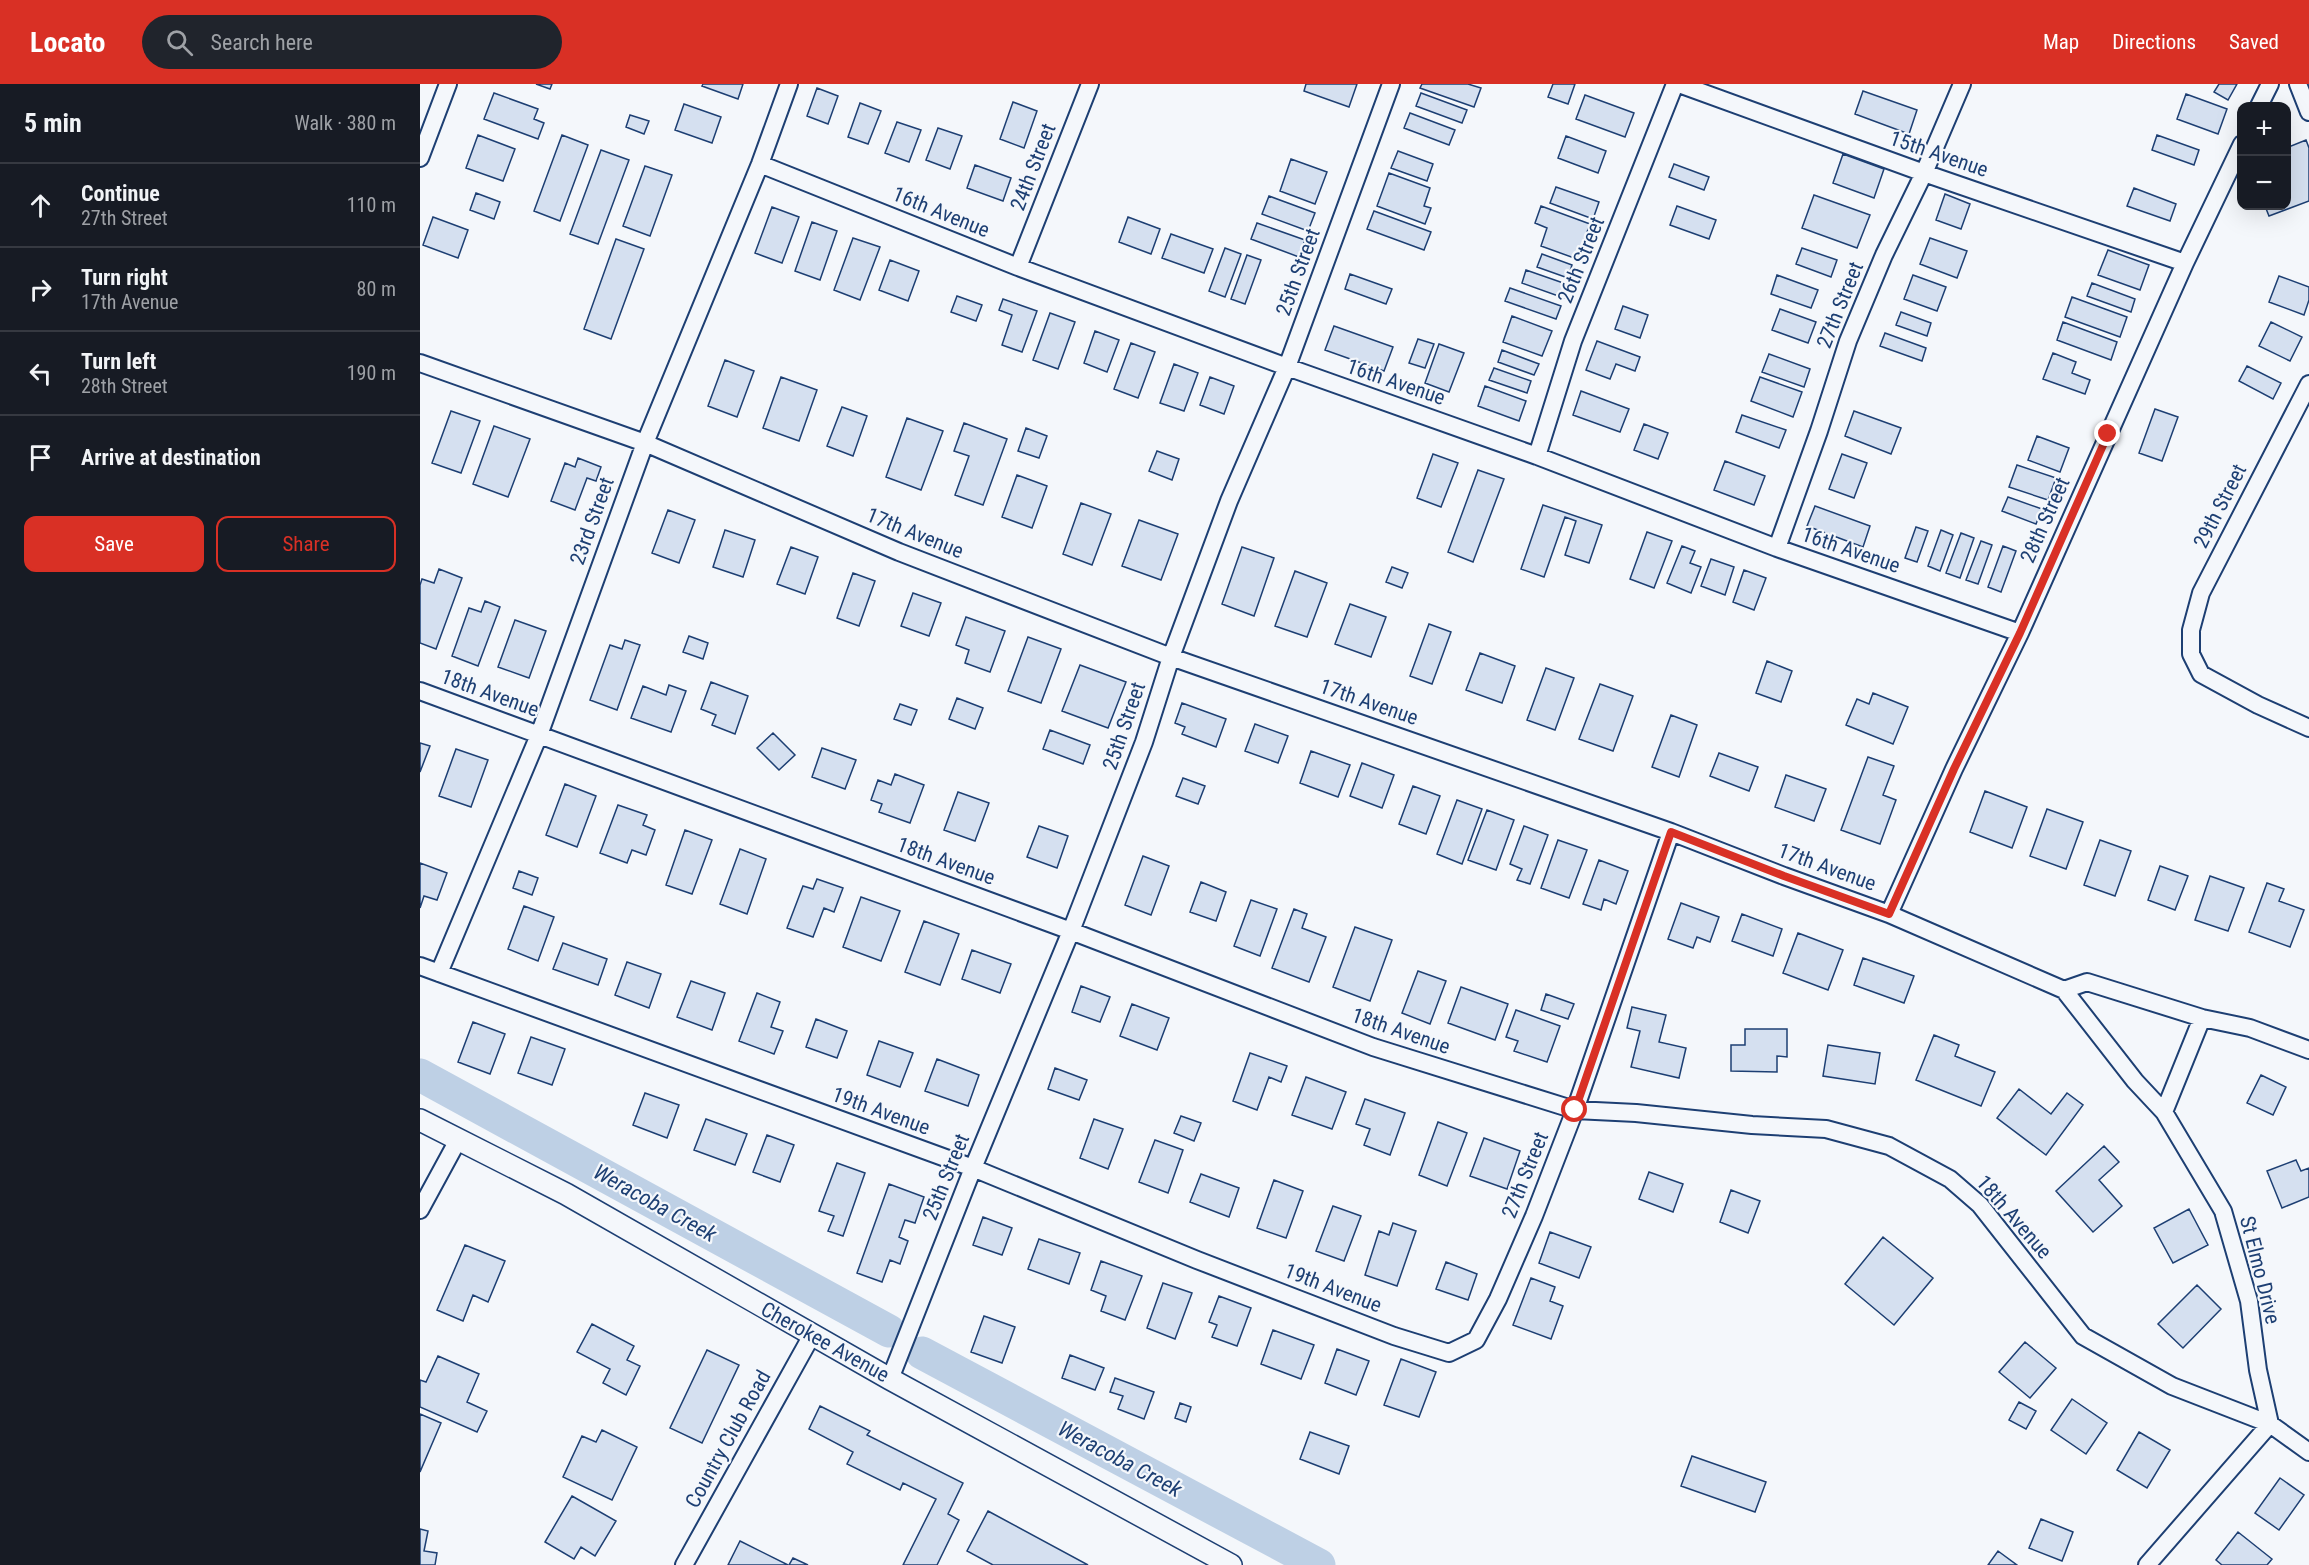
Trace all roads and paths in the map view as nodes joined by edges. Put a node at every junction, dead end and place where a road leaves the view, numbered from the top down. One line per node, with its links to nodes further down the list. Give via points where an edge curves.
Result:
1 (448, 84): 12 (street)
2 (789, 84): 13 (street, 23rd Street)
3 (1090, 84): 16 (street, 24th Street)
4 (1391, 84): 18 (street, 25th Street)
5 (1677, 84): 14 (street, 15th Avenue); 21 (street, 26th Street, via 1573,341)
6 (1962, 84): 14 (street, 27th Street)
7 (2270, 84): 9 (street)
8 (2298, 84): 10 (street)
9 (2261, 102)
10 (2309, 112)
11 (2237, 152): 15 (street, 28th Street)
12 (420, 158)
13 (760, 164): 16 (street, 16th Avenue); 20 (street, 23rd Street)
14 (1924, 173): 15 (street, 15th Avenue); 22 (street, 27th Street, via 1848,342)
15 (2185, 262): 23 (street, 28th Street)
16 (1018, 267): 18 (street, 16th Avenue)
17 (420, 363): 20 (street, 17th Avenue)
18 (1287, 367): 21 (street, 16th Avenue); 24 (street, 25th Street, via 1229,501)
19 (2309, 384): 26 (street, 29th Street, via 2201,593 2191,630 2191,654 2201,675)
20 (645, 443): 24 (street, 17th Avenue, via 899,552); 27 (street, 23rd Street)
21 (1537, 456): 22 (street, 16th Avenue)
22 (1777, 548): 23 (street, 16th Avenue)
23 (2020, 633): 29 (street, 28th Street)
24 (1171, 657): 28 (street, 17th Avenue); 30 (street, 25th Street, via 1144,742)
25 (420, 691): 27 (street, 18th Avenue)
26 (2309, 728)
27 (539, 735): 30 (street, 18th Avenue); 32 (street, 23rd Street)
28 (1671, 832): 29 (street, 17th Avenue); 36 (street, 27th Street)
29 (1889, 914): 33 (street, 17th Avenue)
30 (1071, 931): 36 (street, 18th Avenue, via 1373,1047); 40 (street, 25th Street)
31 (420, 966): 32 (street, 19th Avenue)
32 (439, 973): 40 (street, 19th Avenue)
33 (2064, 990): 34 (street, via 2087,982); 37 (street, St Elmo Drive)
34 (2202, 1018): 35 (street, via 2250,1028); 37 (street)
35 (2309, 1050)
36 (1575, 1110): 43 (street, 27th Street, via 1534,1216 1476,1340 1449,1353); 45 (street, 18th Avenue, via 1826,1129 1889,1146 1950,1179 1980,1205 2083,1336 2172,1386)
37 (2164, 1112): 45 (street, St Elmo Drive, via 2223,1211 2249,1301)
38 (420, 1120): 39 (street, Cherokee Avenue)
39 (458, 1140): 41 (street); 42 (street, Cherokee Avenue, via 566,1194)
40 (974, 1168): 43 (street, 19th Avenue, via 1197,1260); 44 (street, 25th Street)
41 (420, 1210)
42 (812, 1335): 44 (street, Cherokee Avenue); 47 (street, Country Club Road)
43 (1423, 1345)
44 (890, 1379): 48 (street, Cherokee Avenue)
45 (2270, 1424): 46 (street, 18th Avenue); 49 (street)
46 (2309, 1452)
47 (684, 1565)
48 (1231, 1565)
49 (2147, 1565)

